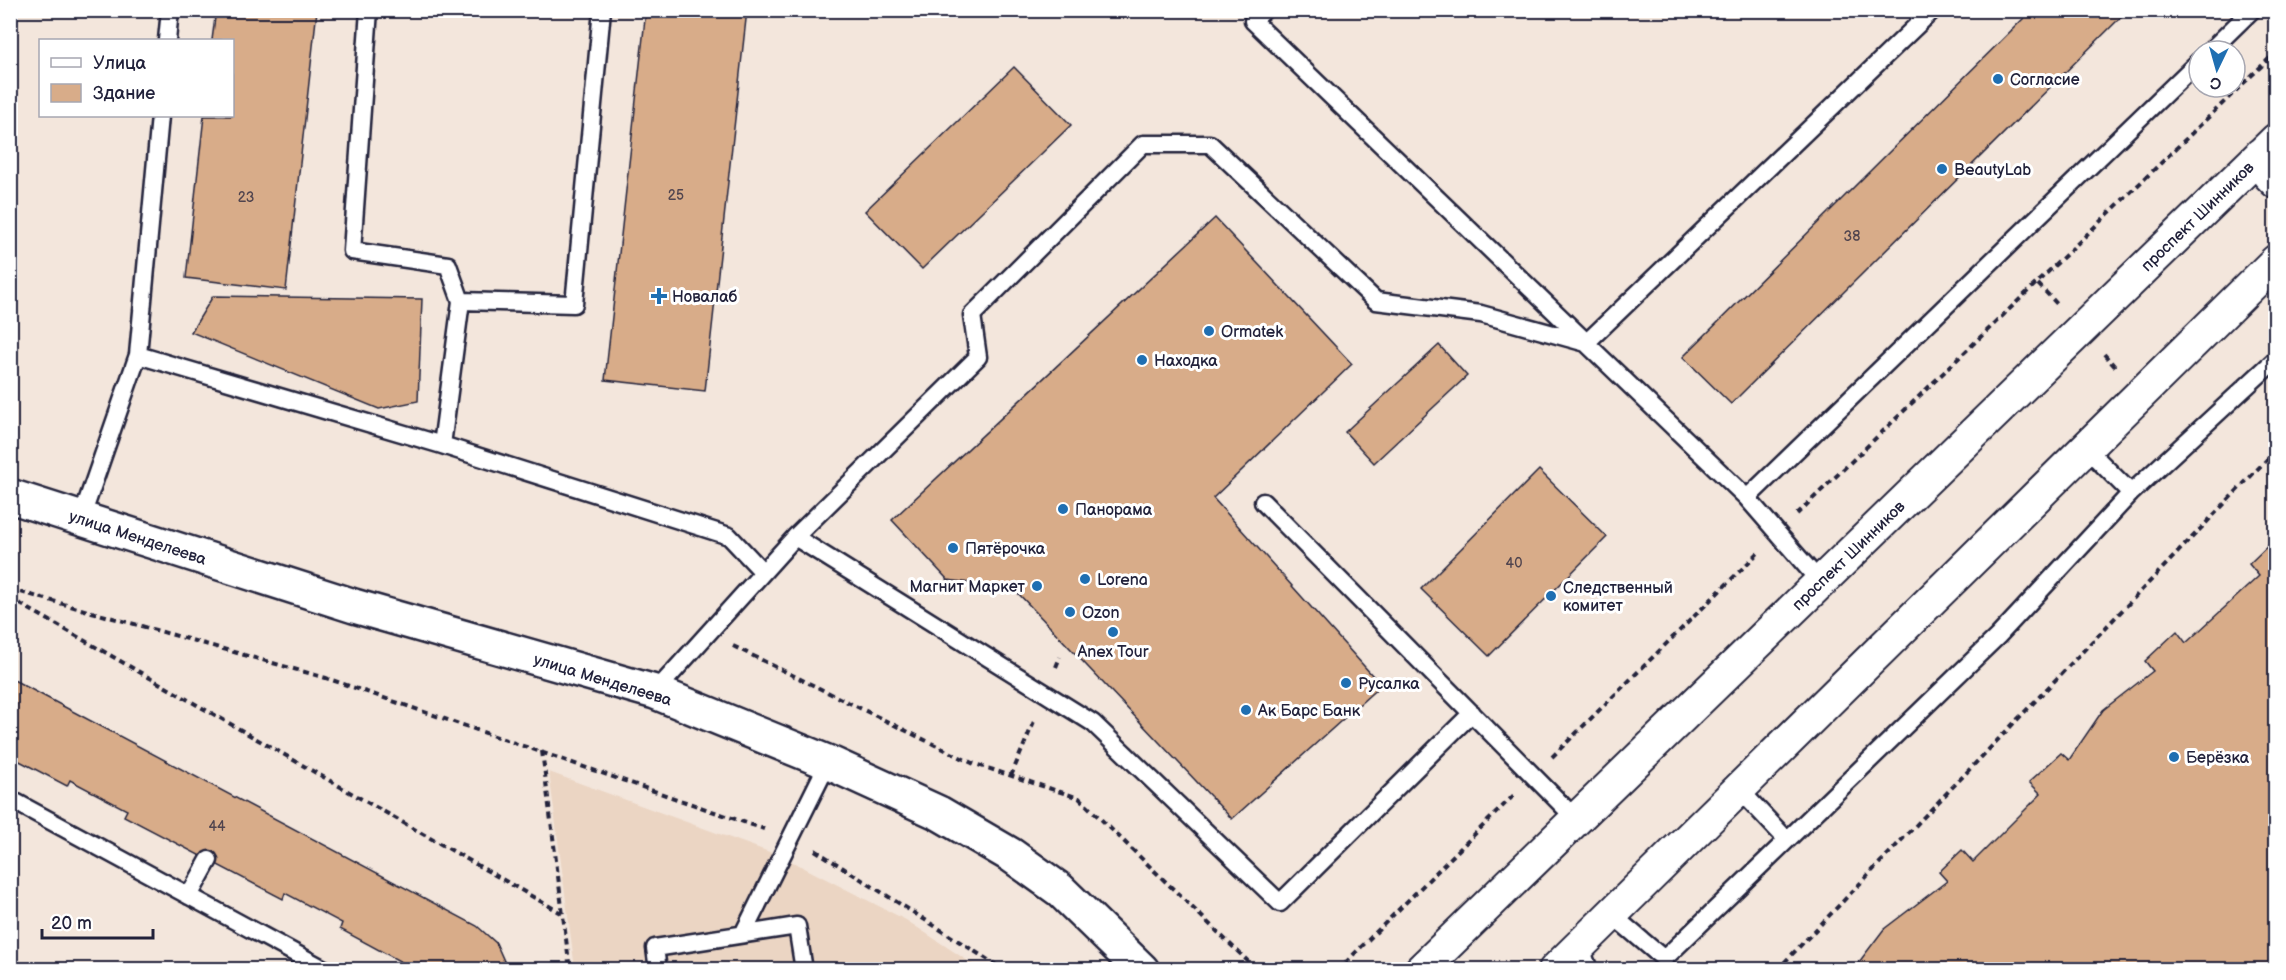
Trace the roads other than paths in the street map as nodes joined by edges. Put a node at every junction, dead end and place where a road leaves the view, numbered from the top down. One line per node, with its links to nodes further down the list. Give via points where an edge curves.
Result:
1 (170, 10): 7 (lane)
2 (369, 10): 14 (lane, via 352,251 448,265)
3 (602, 10): 14 (lane, via 574,304)
4 (1264, 10): 15 (lane, via 1253,21)
5 (1933, 10): 15 (lane)
6 (2252, 10): 8 (lane)
7 (167, 39)
8 (2222, 39)
9 (2187, 74): 22 (lane)
10 (160, 117): 16 (lane)
11 (2268, 147): 12 (street, via 2269,175); 27 (street, проспект Шинников)
12 (2276, 182)
13 (2276, 261): 19 (street)
14 (460, 301): 18 (lane)
15 (1586, 343): 22 (lane); 25 (lane, via 1480,314 1376,301 1210,144 1143,144 972,315 978,357)
16 (138, 355): 18 (lane); 24 (lane)
17 (2276, 359): 20 (lane)
18 (442, 445): 26 (lane, via 729,536)
19 (2086, 448): 20 (lane); 31 (street)
20 (2131, 494): 34 (lane, via 1998,636)
21 (10, 496): 24 (main road, улица Менделеева)
22 (1747, 498): 27 (lane)
23 (1263, 502): 29 (lane)
24 (81, 519): 28 (main road, улица Менделеева, via 354,606)
25 (795, 537): 26 (lane); 29 (lane, via 1093,723 1280,903)
26 (762, 571): 28 (lane)
27 (1820, 582): 33 (street, проспект Шинников)
28 (655, 692): 30 (main road, улица Менделеева)
29 (1472, 713): 33 (lane)
30 (828, 763): 38 (lane); 43 (main road, улица Менделеева, via 939,813 1011,855 1060,890)
31 (1739, 789): 34 (lane); 37 (street)
32 (10, 799): 36 (lane)
33 (1576, 819): 44 (street, проспект Шинников)
34 (1787, 840): 37 (lane, via 1664,959)
35 (208, 860): 36 (lane)
36 (189, 896): 40 (lane)
37 (1611, 914): 39 (street)
38 (743, 934): 41 (lane, via 655,948); 42 (lane, via 797,926)
39 (1584, 957): 45 (street)
40 (326, 969)
41 (658, 969)
42 (804, 969)
43 (1142, 969)
44 (1420, 969)
45 (1555, 969)

